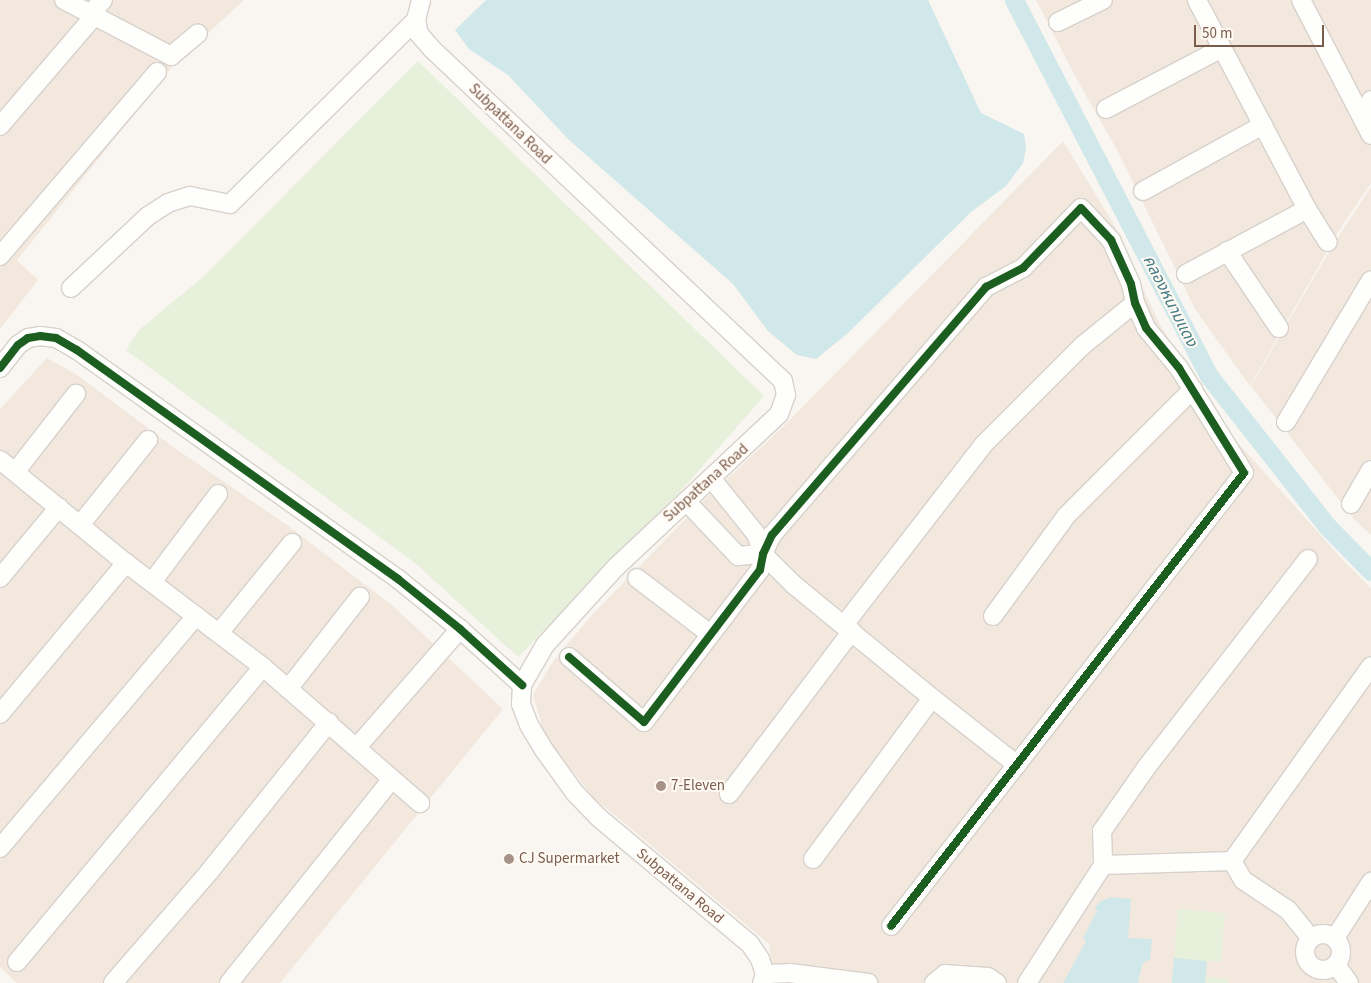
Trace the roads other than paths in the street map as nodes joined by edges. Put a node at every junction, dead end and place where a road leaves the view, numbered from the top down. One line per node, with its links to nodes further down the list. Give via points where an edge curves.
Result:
1 (64, 0): 7 (street)
2 (103, 0): 7 (street)
3 (421, 0): 8 (street)
4 (1103, 0): 9 (street)
5 (1198, 0): 11 (street)
6 (1301, 0): 15 (street)
7 (89, 18): 10 (street, via 171,56); 17 (street)
8 (416, 20): 26 (street, via 230,204 190,196 168,203 148,216); 37 (street, Subpattana Road, via 419,34 432,49 783,381 786,395 779,414)
9 (1058, 22)
10 (198, 33)
11 (1222, 48): 14 (street); 16 (street)
12 (157, 72): 23 (street)
13 (1371, 100): 15 (street)
14 (1106, 109)
15 (1362, 118): 18 (street)
16 (1263, 125): 19 (street); 20 (street)
17 (0, 126)
18 (1371, 135)
19 (1143, 191)
20 (1307, 209): 21 (street); 22 (street)
21 (1328, 242)
22 (1227, 251): 24 (street); 28 (street)
23 (0, 256)
24 (1186, 274)
25 (1371, 280): 32 (street)
26 (71, 288)
27 (1135, 303): 30 (street, via 1146,328); 44 (street, via 1131,284 1111,240 1081,208 1023,268 986,287 772,535); 53 (street, via 1082,346 983,445)
28 (1279, 328)
29 (0, 368): 54 (street, via 18,345 28,338 56,338 398,579)
30 (1193, 389): 52 (street, via 1067,515); 66 (street, via 1244,473)
31 (76, 394): 36 (street)
32 (1286, 422)
33 (148, 440): 42 (street)
34 (0, 460): 36 (street)
35 (1371, 470): 40 (street)
36 (16, 471): 41 (street)
37 (711, 478): 39 (street, Subpattana Road); 44 (street, via 756,534)
38 (218, 494): 49 (street)
39 (686, 501): 44 (street, via 738,556); 60 (street, Subpattana Road, via 616,567 545,645)
40 (1350, 504)
41 (59, 507): 42 (street); 47 (street)
42 (80, 525): 46 (street)
43 (292, 543): 55 (street)
44 (763, 554): 53 (street, via 794,585); 56 (street, via 760,570)
45 (1308, 559): 73 (street, via 1146,768 1102,831)
46 (126, 563): 49 (street); 63 (street)
47 (0, 578)
48 (637, 578): 56 (street)
49 (152, 582): 51 (street)
50 (360, 597): 61 (street)
51 (196, 616): 55 (street); 70 (street)
52 (993, 616)
53 (848, 628): 62 (street); 68 (street)
54 (460, 629): 60 (street); 65 (street)
55 (219, 633): 59 (street)
56 (710, 634): 57 (street, via 644,722)
57 (569, 657)
58 (1371, 666): 72 (street)
59 (263, 667): 61 (street); 78 (street)
60 (522, 685): 80 (street, Subpattana Road, via 521,704 529,726 575,793 598,817 750,944 760,959)
61 (288, 689): 64 (street)
62 (932, 698): 66 (street); 71 (street)
63 (0, 714)
64 (329, 722): 65 (street); 81 (street, via 209,872)
65 (356, 746): 67 (street)
66 (1018, 765): 75 (street)
67 (392, 779): 69 (street); 82 (street)
68 (729, 794)
69 (420, 803)
70 (0, 848)
71 (813, 859)
72 (1232, 861): 73 (street); 76 (street, via 1243,880 1288,910)
73 (1103, 865): 86 (street)
74 (1371, 882): 77 (street)
75 (891, 926)
76 (1311, 938): 77 (street, via 1326,934); 79 (street, via 1305,948 1306,960)
77 (1335, 938): 79 (street, via 1341,950 1340,958)
78 (17, 962)
79 (1324, 973): 87 (street)
80 (764, 979): 83 (street, via 790,973)
81 (114, 983)
82 (229, 983)
83 (868, 983)
84 (934, 983): 85 (street, via 945,974 988,977)
85 (997, 983)
86 (1028, 983)
87 (1349, 983)

